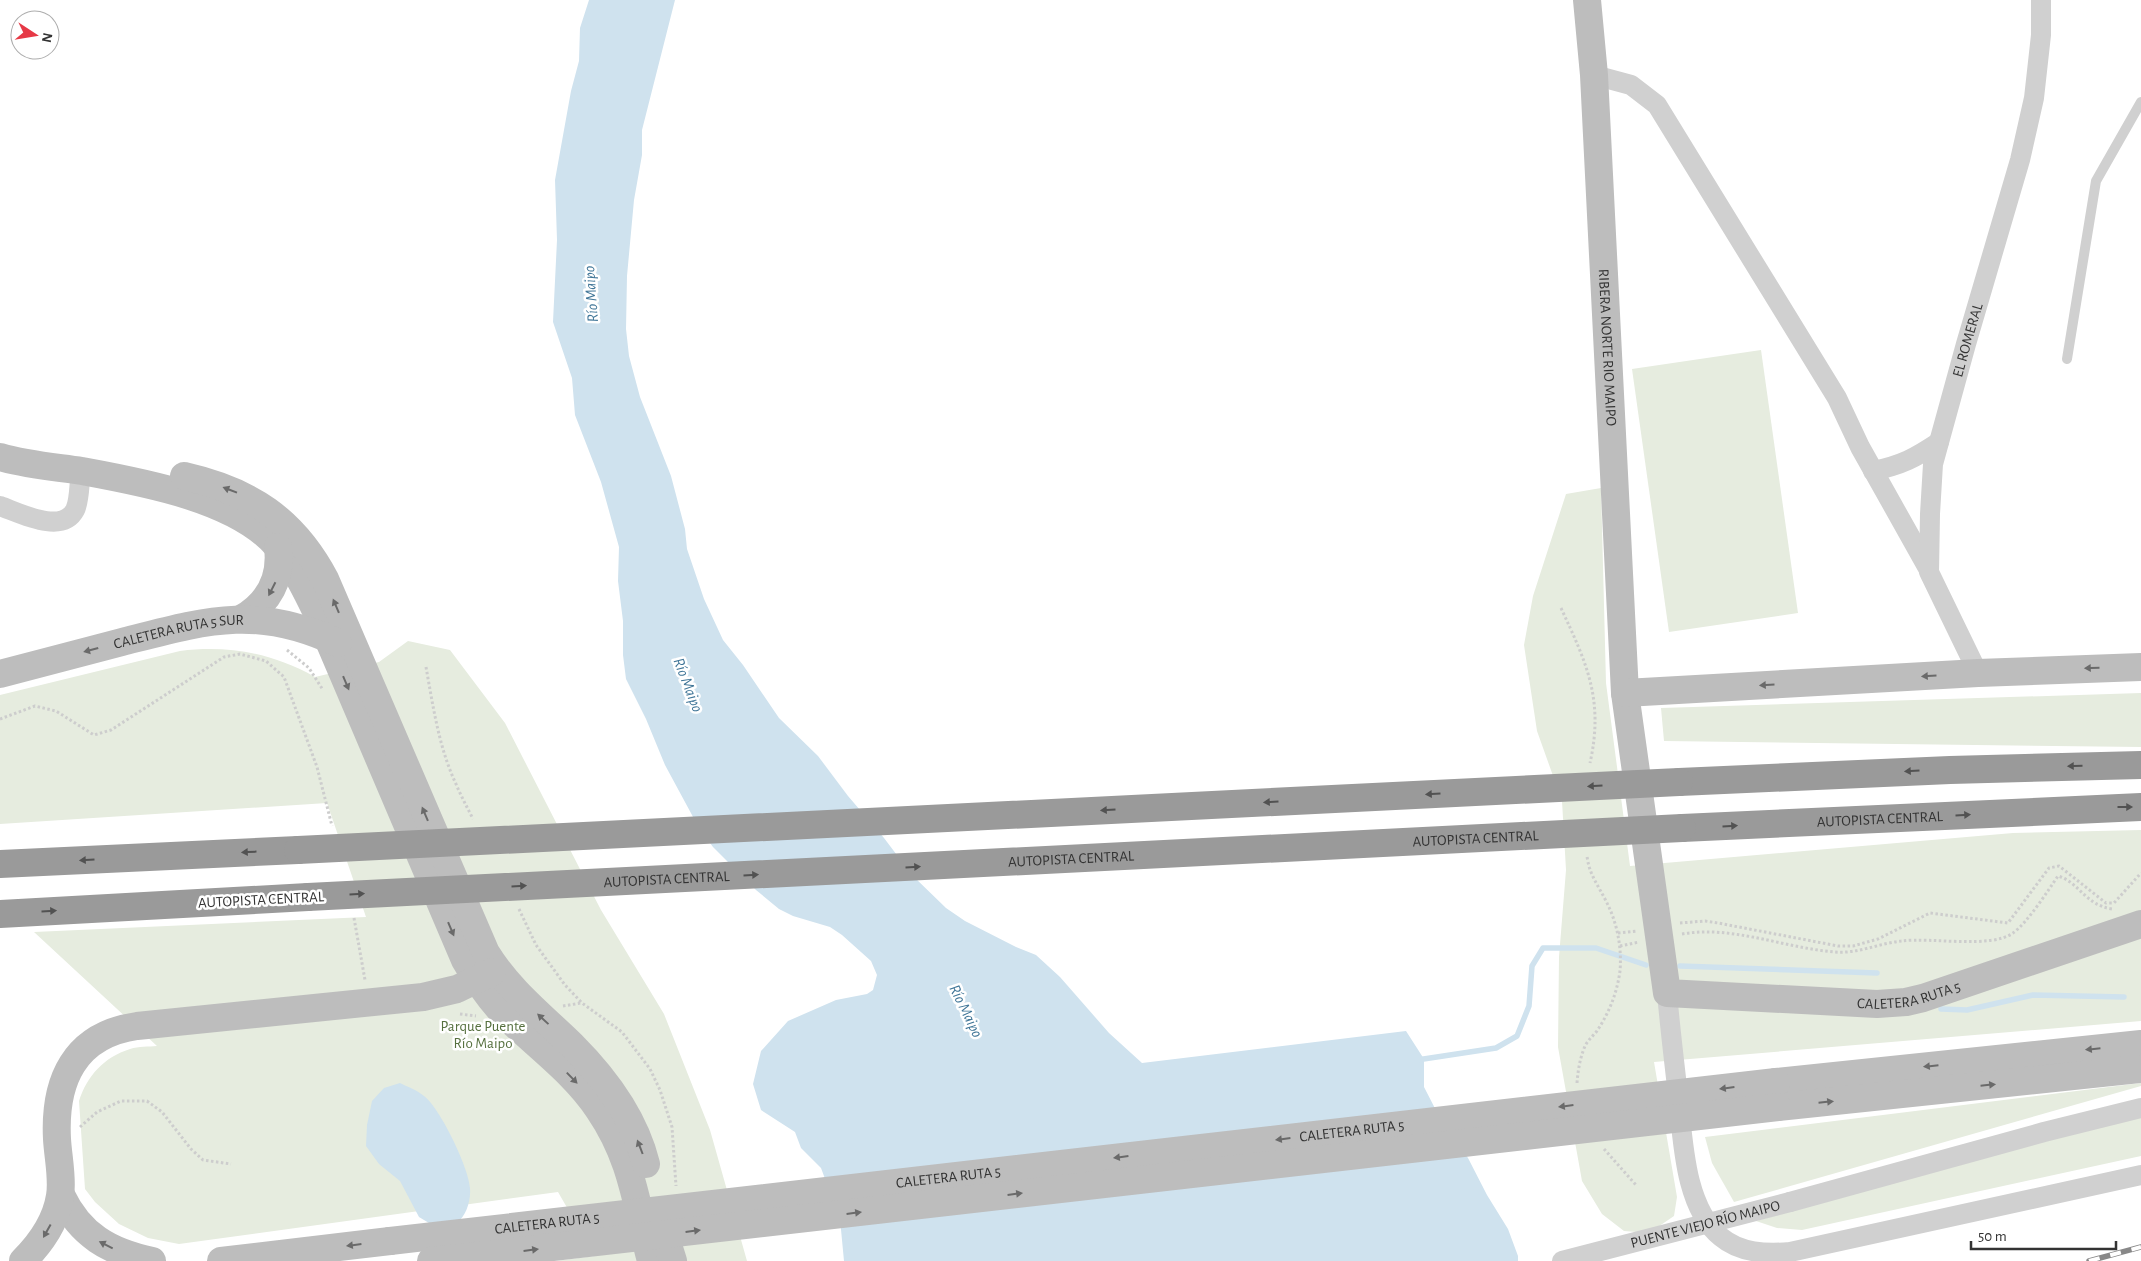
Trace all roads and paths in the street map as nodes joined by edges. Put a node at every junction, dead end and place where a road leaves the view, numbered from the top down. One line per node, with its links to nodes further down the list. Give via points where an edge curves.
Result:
1 (1587, 0): 3 (main road, RIBERA NORTE RIO MAIPO)
2 (2041, 0): 6 (street, EL ROMERAL, via 2034,98 2020,160)
3 (1594, 75): 9 (street, via 1631,85 1657,105 1836,398); 20 (main road, RIBERA NORTE RIO MAIPO)
4 (2141, 102): 5 (lane, via 2096,181)
5 (2067, 359)
6 (1939, 442): 9 (street, via 1897,466); 12 (street, EL ROMERAL, via 1933,464)
7 (0, 457): 8 (main road)
8 (81, 471): 10 (street, via 76,508 60,522 46,521); 11 (main road, via 189,495 211,503 247,520); 15 (main road, one-way to 8, via 314,559 289,527 260,505 230,489 168,472 119,467)
9 (1873, 471): 12 (street)
10 (0, 506)
11 (278, 547): 13 (main road, one-way to 13, via 279,568 273,588 260,606); 14 (main road, via 307,592)
12 (1929, 572): 18 (street, EL ROMERAL)
13 (241, 619): 14 (main road, CALETERA RUTA 5 SUR, via 282,624); 19 (main road, CALETERA RUTA 5 SUR, one-way to 19, via 188,625)
14 (327, 638): 15 (main road, CALETERA RUTA 5 SUR); 35 (main road, one-way to 35, via 455,938)
15 (355, 651): 35 (main road, one-way to 15, via 476,933)
16 (2141, 666): 18 (main road, one-way to 18)
17 (426, 667): 24 (path, via 444,750 455,783)
18 (1978, 673): 20 (main road, one-way to 20)
19 (0, 674)
20 (1625, 693): 33 (main road)
21 (0, 719): 25 (path, via 35,706 56,711 94,735 111,730 224,658 240,654 266,661 284,677 317,767)
22 (2141, 765): 26 (highway, one-way to 26, bridge, via 1679,782)
23 (2141, 807): 30 (highway, AUTOPISTA CENTRAL, one-way to 23, bridge)
24 (477, 826)
25 (333, 834)
26 (0, 864)
27 (2141, 873): 33 (path, via 2114,903 2106,903 2060,866 2048,868 2008,923 1930,913 1878,939 1853,946 1822,944 1705,922 1674,924)
28 (517, 905): 45 (path, via 536,945 565,985 588,1008 622,1032 650,1069 672,1127)
29 (352, 910): 37 (path)
30 (0, 914)
31 (2131, 917): 33 (path, via 2102,907 2085,897 2067,879 2058,876 2014,932 2002,939 1902,941 1836,953 1720,933); 36 (main road, CALETERA RUTA 5, via 1936,994 1906,1002 1877,1004)
32 (1618, 933): 33 (path)
33 (1658, 934): 34 (path, via 1620,947); 36 (main road)
34 (1620, 963)
35 (487, 975): 37 (main road, via 441,994); 52 (main road, one-way to 52, via 502,1012 583,1089 599,1110 622,1151 633,1182); 53 (main road, one-way to 35, via 645,1160 621,1107 592,1067 514,991)
36 (1667, 993): 47 (street, via 1691,1186 1696,1202 1712,1228)
37 (367, 1004): 42 (main road, via 136,1026 113,1032 91,1043 66,1075 56,1113)
38 (2141, 1044): 40 (main road, CALETERA RUTA 5, one-way to 40)
39 (2141, 1068): 40 (main road, CALETERA RUTA 5, one-way to 39)
40 (1777, 1095): 50 (main road, CALETERA RUTA 5, one-way to 50, bridge); 51 (main road, CALETERA RUTA 5, one-way to 40, bridge)
41 (2141, 1108): 54 (street, PUENTE VIEJO RÍO MAIPO, bridge)
42 (57, 1136): 43 (path, via 72,1134 97,1112 121,1101 147,1101 162,1112 203,1160); 46 (main road)
43 (230, 1164)
44 (2141, 1175): 47 (street, via 1797,1251)
45 (676, 1189)
46 (60, 1195): 48 (main road, one-way to 48, via 52,1223); 49 (main road, one-way to 46, via 131,1256 96,1240 74,1218)
47 (1746, 1255)
48 (23, 1261)
49 (152, 1261)
50 (221, 1261)
51 (430, 1261)
52 (651, 1261)
53 (673, 1261)
54 (1562, 1261)

